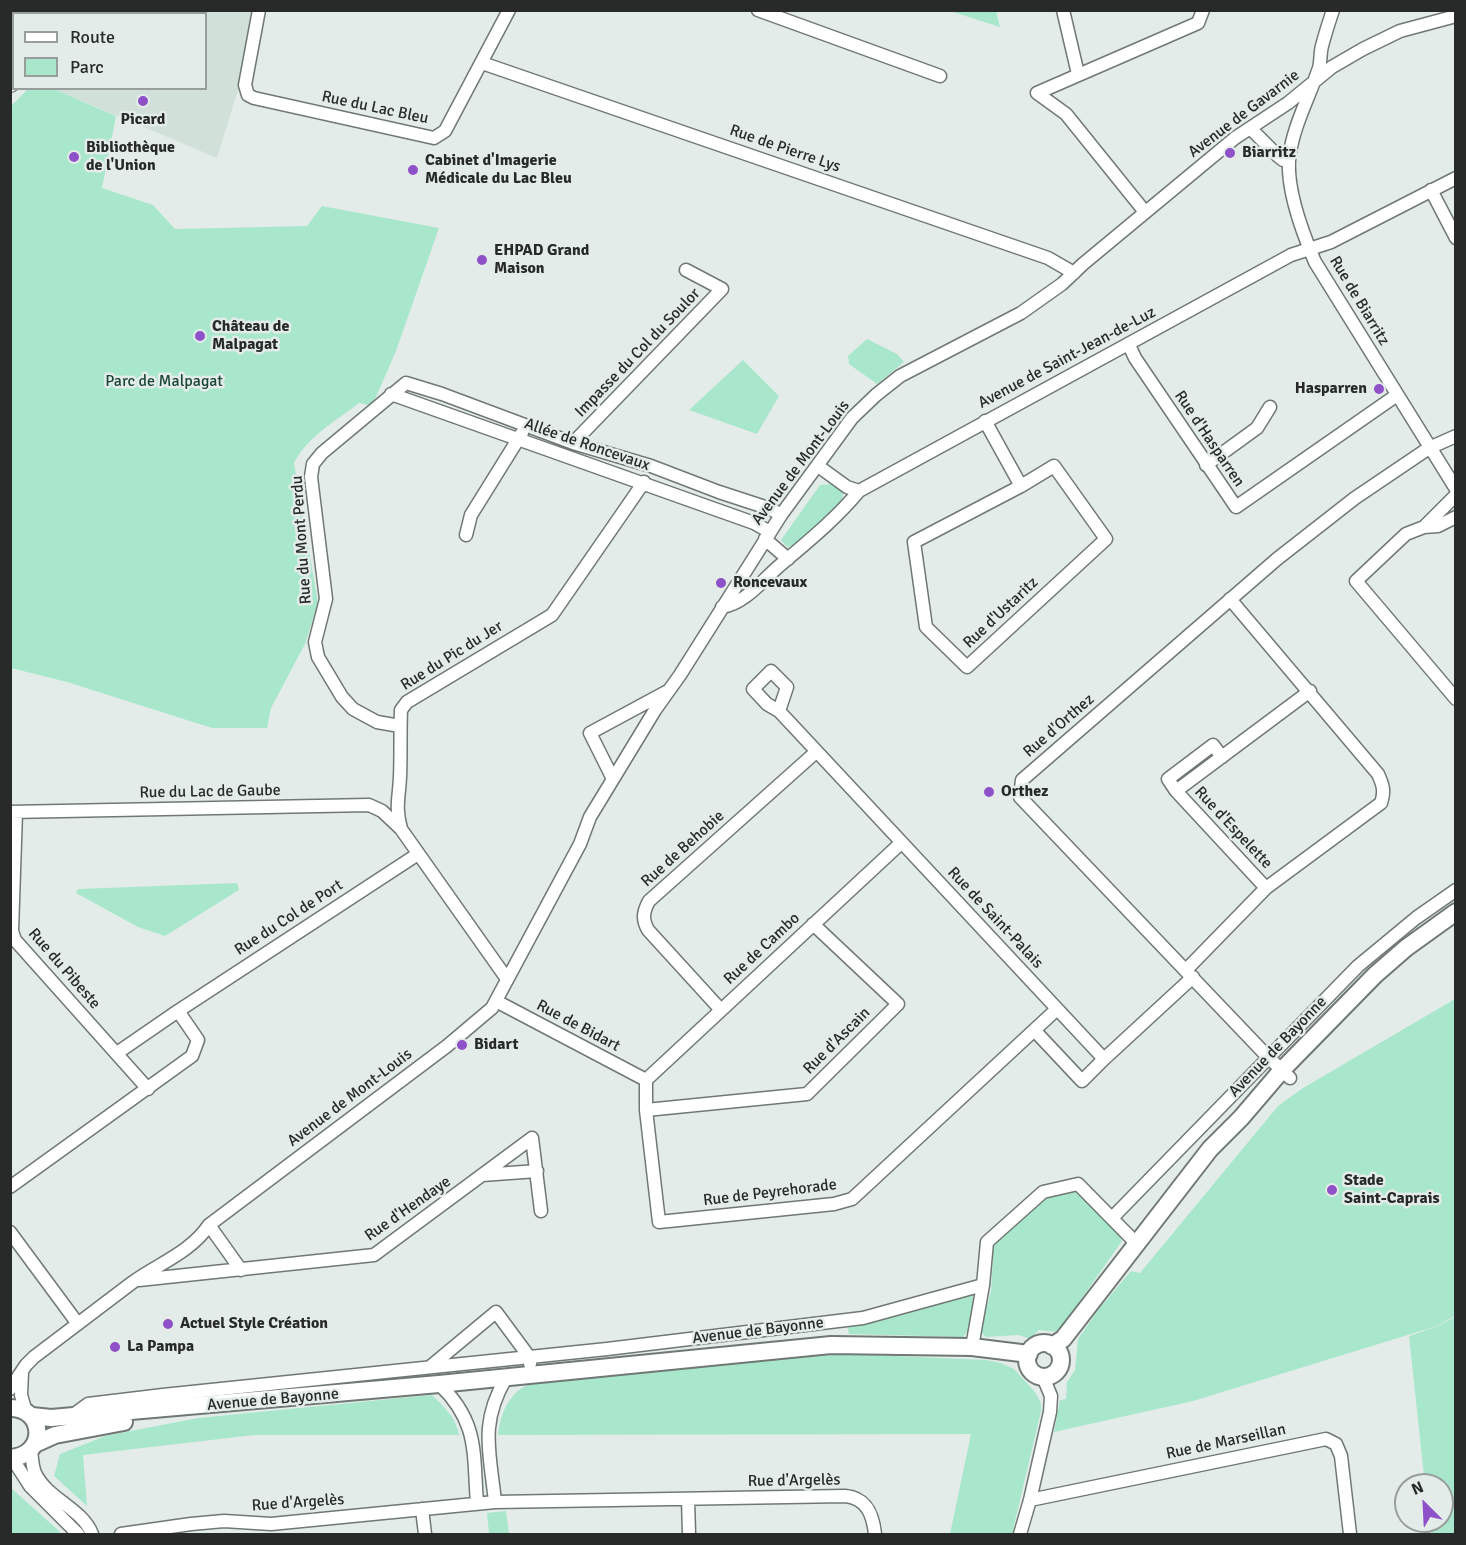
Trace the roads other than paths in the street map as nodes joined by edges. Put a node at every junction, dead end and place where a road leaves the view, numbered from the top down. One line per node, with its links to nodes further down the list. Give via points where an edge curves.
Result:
1 (259, 10): 8 (street, Rue du Lac Bleu, via 245,85 248,95 254,98 434,138 445,131)
2 (509, 10): 8 (street, Rue du Lac Bleu)
3 (758, 10): 10 (street)
4 (1063, 10): 9 (street)
5 (1203, 10): 9 (street, via 1198,23)
6 (1333, 10): 11 (street, Rue de Biarritz)
7 (1455, 16): 11 (street, Avenue de Gavarnie, via 1390,36)
8 (482, 63): 20 (street, Rue de Pierre Lys, via 1048,258)
9 (1078, 74): 16 (street, via 1036,93 1066,114)
10 (940, 76)
11 (1313, 82): 12 (street, Avenue de Gavarnie); 13 (street, Rue de Biarritz)
12 (1251, 128): 13 (street, via 1282,160); 16 (street, Avenue de Gavarnie)
13 (1289, 160): 18 (street, Rue de Biarritz, via 1291,185)
14 (1455, 178): 15 (street, Avenue de Saint-Jean-de-Luz)
15 (1431, 190): 17 (street); 18 (street, Avenue de Saint-Jean-de-Luz, via 1331,242)
16 (1146, 212): 20 (street, Avenue de Gavarnie)
17 (1455, 238)
18 (1309, 248): 21 (street, Avenue de Saint-Jean-de-Luz); 24 (street, Rue de Biarritz)
19 (686, 270): 30 (street, Impasse du Col du Soulor, via 722,289)
20 (1074, 273): 33 (street, Avenue de Mont-Louis, via 1021,313 900,376 876,394 852,418)
21 (1129, 345): 26 (street, Avenue de Saint-Jean-de-Luz); 32 (street, Rue d'Hasparren)
22 (406, 383): 23 (street, Rue du Mont Perdu); 27 (street, Allée de Roncevaux)
23 (391, 394): 29 (street, Allée de Roncevaux); 51 (street, Rue du Mont Perdu, via 313,464 311,477 326,599 315,642 318,657 353,709 377,722)
24 (1397, 395): 31 (street, Rue de Biarritz); 32 (street, Rue d'Hasparren, via 1236,507)
25 (1269, 407): 32 (street, via 1257,428)
26 (985, 421): 35 (street); 37 (street, Avenue de Saint-Jean-de-Luz)
27 (526, 427): 29 (street); 30 (street, Allée de Roncevaux)
28 (1455, 436): 31 (street, Rue d'Orthez)
29 (519, 439): 34 (street, Allée de Roncevaux); 42 (street, via 471,515)
30 (573, 443): 39 (street, Allée de Roncevaux, via 651,466)
31 (1429, 448): 36 (street, Rue de Biarritz); 45 (street, Rue d'Orthez, via 1355,498)
32 (1206, 465)
33 (818, 466): 37 (street); 39 (street, Avenue de Mont-Louis)
34 (644, 482): 43 (street, Allée de Roncevaux, via 754,523); 51 (street, Rue du Pic du Jer, via 552,615 407,702 401,710)
35 (1021, 486): 35 (street, Rue d'Ustaritz, via 914,542 926,627 967,668 1106,539 1054,466)
36 (1455, 489)
37 (859, 491): 44 (street, Avenue de Saint-Jean-de-Luz)
38 (1455, 495): 41 (street)
39 (781, 515): 43 (street, Avenue de Mont-Louis)
40 (1455, 517): 41 (street, via 1438,526)
41 (1424, 527): 49 (street, via 1406,534 1356,581)
42 (466, 535)
43 (767, 535): 44 (street, Allée de Roncevaux); 46 (street, Avenue de Mont-Louis)
44 (792, 557): 46 (street, Avenue de Saint-Jean-de-Luz, via 744,597)
45 (1230, 599): 48 (street); 62 (street, Rue d'Orthez, via 1022,780 1020,796)
46 (722, 607): 47 (street, Avenue de Mont-Louis)
47 (670, 690): 53 (street, Avenue de Mont-Louis); 53 (street, Avenue de Mont-Louis, via 590,733)
48 (1310, 691): 58 (street, via 1378,774 1383,785 1382,803); 58 (street, Rue d'Espelette, via 1176,791)
49 (1455, 699)
50 (778, 711): 52 (street, Rue de Saint-Palais)
51 (400, 726): 55 (street, Rue du Pic du Jer, via 396,813)
52 (816, 752): 56 (street, Rue de Saint-Palais); 66 (street, Rue de Behobie, via 644,910 643,921 648,930)
53 (613, 779): 63 (street, Avenue de Mont-Louis)
54 (13, 812): 55 (street, Rue du Lac de Gaube, via 369,805); 69 (street, Rue du Pibeste, via 15,940)
55 (401, 829): 57 (street, Rue du Pic du Jer)
56 (901, 843): 61 (street, Rue de Cambo); 65 (street, Rue de Saint-Palais)
57 (418, 854): 63 (street, Rue du Pic du Jer); 67 (street, Rue du Col de Port)
58 (1266, 888): 62 (street)
59 (1455, 890): 70 (street, Avenue de Bayonne, via 1358,966)
60 (1455, 912): 72 (street, Avenue de Bayonne, via 1375,975)
61 (813, 924): 66 (street, Rue de Cambo); 75 (street, Rue d'Ascain, via 898,1004 807,1094)
62 (1189, 974): 70 (street, Rue d'Orthez); 71 (street)
63 (507, 979): 64 (street, Avenue de Mont-Louis)
64 (496, 1001): 73 (street, Rue de Bidart); 81 (street, Avenue de Mont-Louis, via 447,1046)
65 (1058, 1009): 68 (street, Rue de Peyrehorade); 71 (street, Rue de Saint-Palais)
66 (721, 1010): 73 (street, Rue de Cambo)
67 (178, 1011): 69 (street, Rue du Col de Port); 74 (street, via 198,1040 197,1047 192,1056)
68 (1035, 1031): 71 (street, via 1082,1081); 75 (street, Rue de Peyrehorade, via 852,1199 834,1204 659,1222)
69 (117, 1053): 74 (street, Rue du Pibeste)
70 (1268, 1057): 72 (street, Rue d'Orthez); 80 (street, Avenue de Bayonne)
71 (1104, 1059)
72 (1286, 1074): 83 (street, Avenue de Bayonne, via 1210,1149)
73 (646, 1080): 75 (street, Rue de Peyrehorade)
74 (148, 1089): 78 (street)
75 (646, 1110)
76 (537, 1172): 77 (street); 77 (street, Rue d'Hendaye, via 532,1137); 79 (street, Rue d'Hendaye)
77 (482, 1175): 84 (street, Rue d'Hendaye, via 374,1255)
78 (10, 1187)
79 (541, 1211)
80 (1112, 1218): 83 (street); 86 (street, via 1078,1184 1043,1192 987,1242)
81 (209, 1224): 84 (street); 85 (street, Avenue de Mont-Louis, via 202,1236)
82 (10, 1232): 87 (street)
83 (1136, 1243): 88 (street, Avenue de Bayonne, via 1063,1339)
84 (241, 1270): 85 (street, Rue d'Hendaye)
85 (135, 1281): 87 (street, Avenue de Mont-Louis)
86 (984, 1285): 89 (street); 92 (street, Avenue de Bayonne, via 863,1318)
87 (78, 1324): 93 (street, Avenue de Mont-Louis)
88 (1052, 1346): 90 (street, via 1038,1344); 94 (street, via 1060,1355 1059,1368)
89 (972, 1347): 90 (street, Avenue de Bayonne); 92 (street, Avenue de Bayonne, via 831,1345)
90 (1029, 1354): 94 (street, via 1032,1371)
91 (431, 1366): 92 (street, Avenue de Bayonne); 92 (street, via 496,1312); 98 (street, Avenue de Bayonne)
92 (530, 1366): 95 (street, Avenue de Bayonne)
93 (22, 1371): 97 (street, Avenue de Mont-Louis); 99 (street)
94 (1043, 1377): 103 (street, via 1051,1396 1050,1413)
95 (506, 1378): 96 (street, Avenue de Bayonne); 104 (street, via 493,1403 488,1433)
96 (439, 1384): 98 (street, Avenue de Bayonne, via 195,1407); 105 (street, via 459,1406 471,1432)
97 (10, 1389)
98 (159, 1406): 99 (street, Avenue de Bayonne, via 42,1419); 100 (street, Avenue de Bayonne, via 60,1434)
99 (23, 1412): 100 (street, via 37,1427)
100 (33, 1447): 101 (street, Avenue de Bayonne); 109 (street, via 39,1480 88,1524)
101 (11, 1458): 108 (street, via 30,1486)
102 (688, 1499): 104 (street, Rue d'Argelès); 112 (street); 113 (street, Rue d'Argelès, via 852,1497 869,1509)
103 (1030, 1500): 114 (street); 115 (street, Rue de Marseillan, via 1326,1439 1336,1444 1341,1456)
104 (495, 1502): 105 (street, Rue d'Argelès)
105 (477, 1503): 106 (street, Rue d'Argelès)
106 (422, 1509): 107 (street, Rue d'Argelès, via 270,1524 224,1521); 111 (street)
107 (194, 1529): 110 (street, Rue d'Argelès)
108 (78, 1534)
109 (92, 1534)
110 (121, 1534)
111 (425, 1534)
112 (690, 1534)
113 (875, 1534)
114 (1020, 1534)
115 (1350, 1534)

